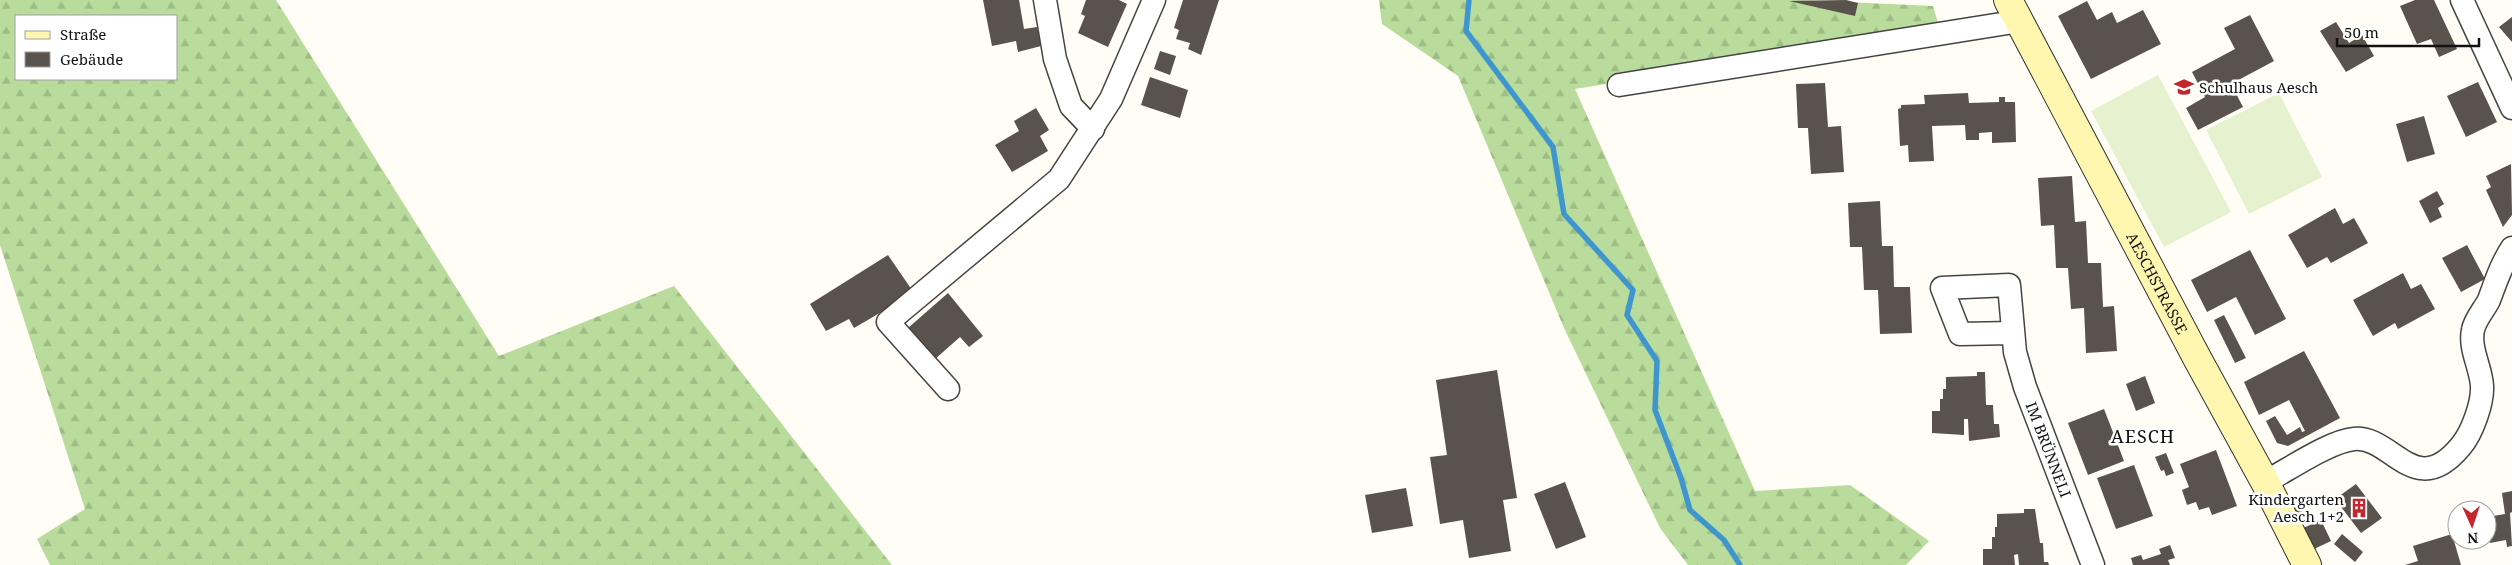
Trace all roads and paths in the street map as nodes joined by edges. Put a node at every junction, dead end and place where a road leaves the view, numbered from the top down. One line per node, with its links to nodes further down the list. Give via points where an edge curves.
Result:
1 (1045, 0): 7 (street, via 1055,59 1071,106)
2 (1154, 0): 7 (street, via 1111,98)
3 (2462, 0): 6 (street)
4 (2014, 11): 5 (street); 11 (main road, AESCHSTRASSE)
5 (1619, 84)
6 (2512, 108)
7 (1092, 129): 10 (street, via 1058,179 888,322)
8 (2512, 248): 11 (street, via 2501,264 2488,300 2473,328 2472,342 2482,387 2474,423 2450,460 2432,467 2414,467 2374,443 2355,439 2335,444)
9 (2013, 333): 12 (street, IM BRÜNNELI, via 2025,387)
10 (948, 389)
11 (2266, 482): 13 (main road, AESCHSTRASSE)
12 (2093, 565)
13 (2307, 565)

